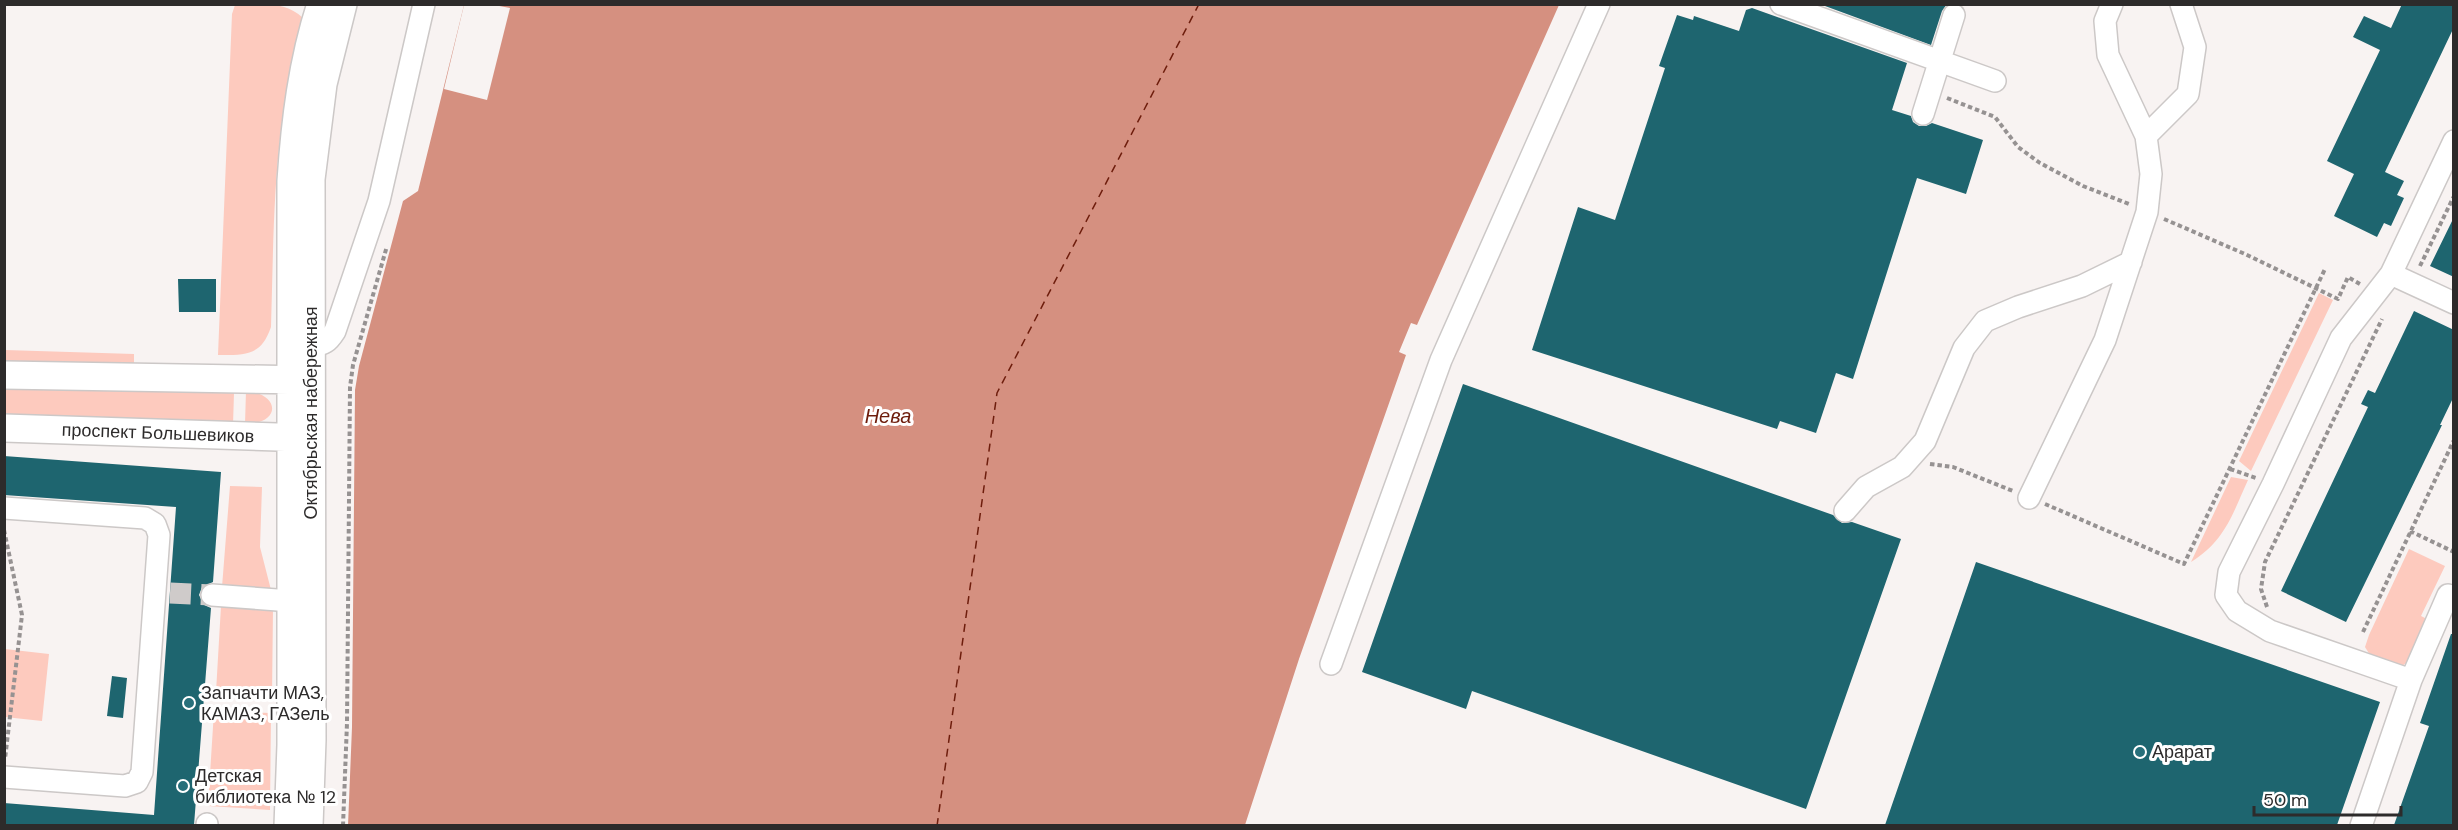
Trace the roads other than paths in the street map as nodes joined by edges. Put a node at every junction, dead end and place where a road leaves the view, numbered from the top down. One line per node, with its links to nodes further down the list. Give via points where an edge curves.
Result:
1 (424, 4): 16 (lane, via 379,201 335,331 323,345)
2 (1599, 4): 27 (lane, via 1441,360)
3 (2112, 4): 11 (lane, via 2105,21 2108,56)
4 (2181, 4): 11 (lane, via 2195,47 2188,94)
5 (1786, 5): 8 (lane)
6 (322, 6): 16 (main road, Октябрьская набережная, via 323,84 311,178); 18 (main road, Октябрьская набережная, via 302,82 295,128 290,227)
7 (1954, 15): 8 (lane)
8 (1939, 61): 9 (lane); 10 (lane)
9 (1995, 81)
10 (1923, 114)
11 (2146, 136): 13 (lane, via 2151,174 2147,212)
12 (2454, 141): 14 (lane)
13 (2131, 262): 21 (lane, via 2106,340); 23 (lane, via 2082,286 1984,321 1964,348 1925,441 1902,467 1866,486)
14 (2391, 274): 15 (lane); 28 (lane, via 2341,338 2229,572 2226,595 2237,611 2270,631)
15 (2454, 303)
16 (311, 346): 18 (main road, Октябрьская набережная)
17 (4, 375): 18 (main road)
18 (301, 380): 20 (main road, Октябрьская набережная)
19 (4, 429): 20 (main road, проспект Большевиков)
20 (302, 438): 26 (main road, Октябрьская набережная); 31 (main road, Октябрьская набережная, via 312,740)
21 (2029, 498)
22 (4, 508): 29 (lane, via 145,518 155,524 159,535 162,592 142,772 137,782 126,786)
23 (1845, 511)
24 (212, 596): 26 (lane)
25 (2454, 598): 28 (lane, via 2448,595)
26 (291, 601): 30 (main road, Октябрьская набережная)
27 (1331, 664)
28 (2411, 680): 32 (lane)
29 (4, 777)
30 (288, 825)
31 (309, 825)
32 (2361, 825)

